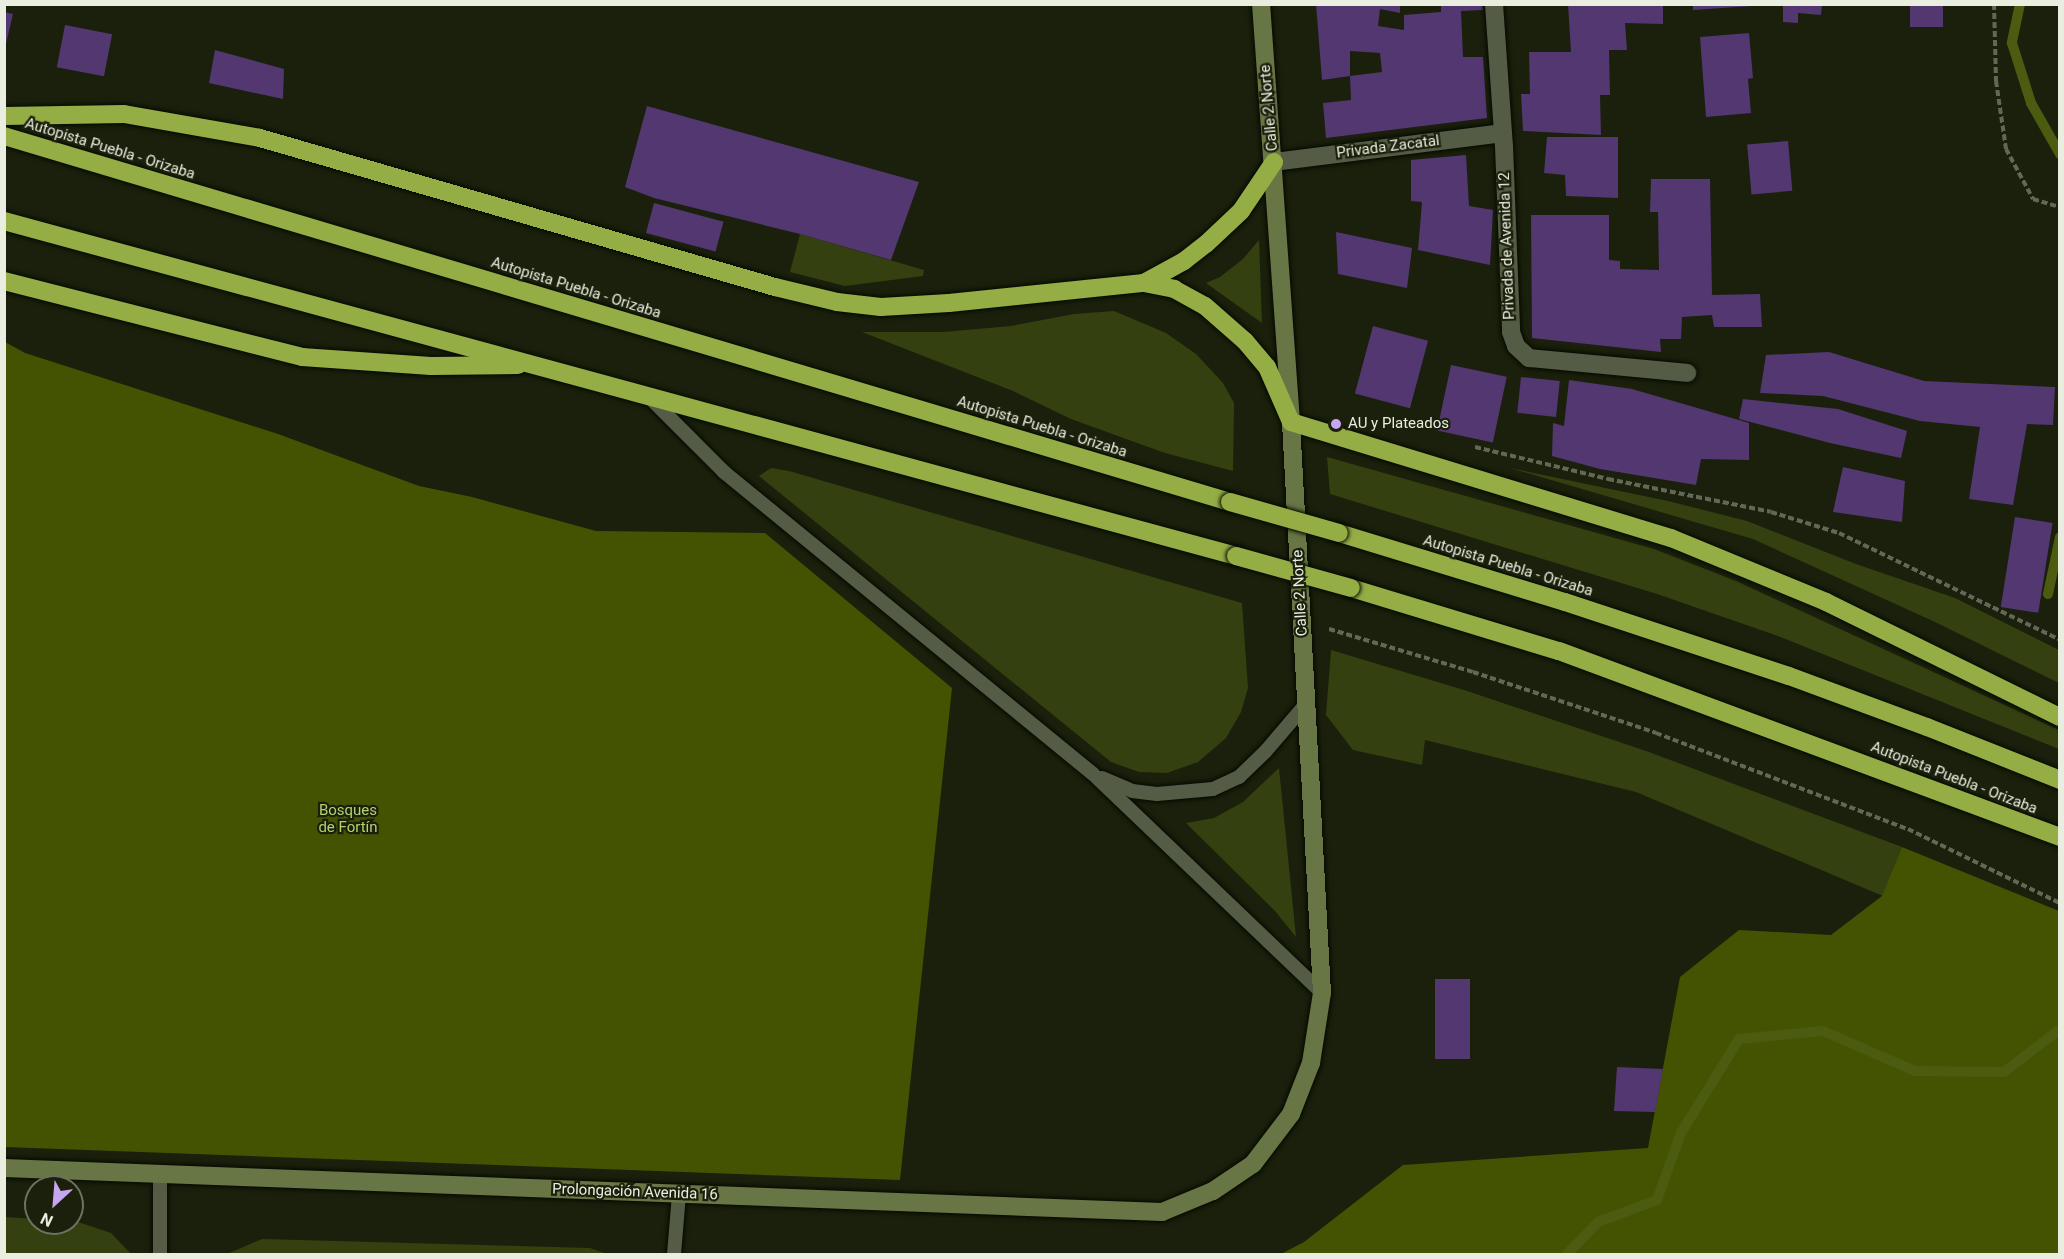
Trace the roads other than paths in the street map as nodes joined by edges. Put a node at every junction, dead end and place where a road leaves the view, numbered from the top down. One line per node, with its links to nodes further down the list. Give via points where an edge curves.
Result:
1 (1261, 4): 6 (street, Calle 2 Norte)
2 (1494, 4): 4 (street, Privada de Avenida 12)
3 (4, 116): 9 (highway, via 124,114 260,138 837,302 881,307 949,303)
4 (1502, 133): 6 (street, Privada Zacatal); 11 (street, Privada de Avenida 12, via 1511,332 1516,346 1528,358)
5 (4, 136): 17 (highway, Autopista Puebla - Orizaba, bridge, via 1565,602 1789,676)
6 (1274, 162): 9 (highway, via 1240,212 1206,244); 13 (street, Calle 2 Norte)
7 (4, 221): 10 (highway, Autopista Puebla - Orizaba)
8 (4, 281): 10 (highway, via 302,357 431,366)
9 (1144, 283): 13 (highway, via 1174,289 1204,306 1245,341 1267,367)
10 (541, 365): 12 (highway, Autopista Puebla - Orizaba)
11 (1687, 373)
12 (647, 395): 16 (lane, via 724,472); 18 (highway, Autopista Puebla - Orizaba, bridge, via 1351,588 1558,651)
13 (1291, 422): 14 (street, Calle 2 Norte); 15 (highway, via 1671,538 1826,602)
14 (1306, 704): 16 (lane, via 1239,777 1213,789 1157,794 1132,791); 19 (street, Calle 2 Norte)
15 (2060, 717)
16 (1092, 773): 19 (lane)
17 (2060, 780)
18 (2060, 837)
19 (1322, 993): 20 (street, Calle 2 Norte, via 1311,1063 1291,1114)
20 (1253, 1164): 23 (street, Prolongación Avenida 16, via 1213,1191 1162,1212)
21 (4, 1168): 22 (street, Prolongación Avenida 16)
22 (160, 1173): 23 (street, Prolongación Avenida 16); 24 (lane)
23 (679, 1194): 25 (lane)
24 (160, 1254)
25 (674, 1254)

